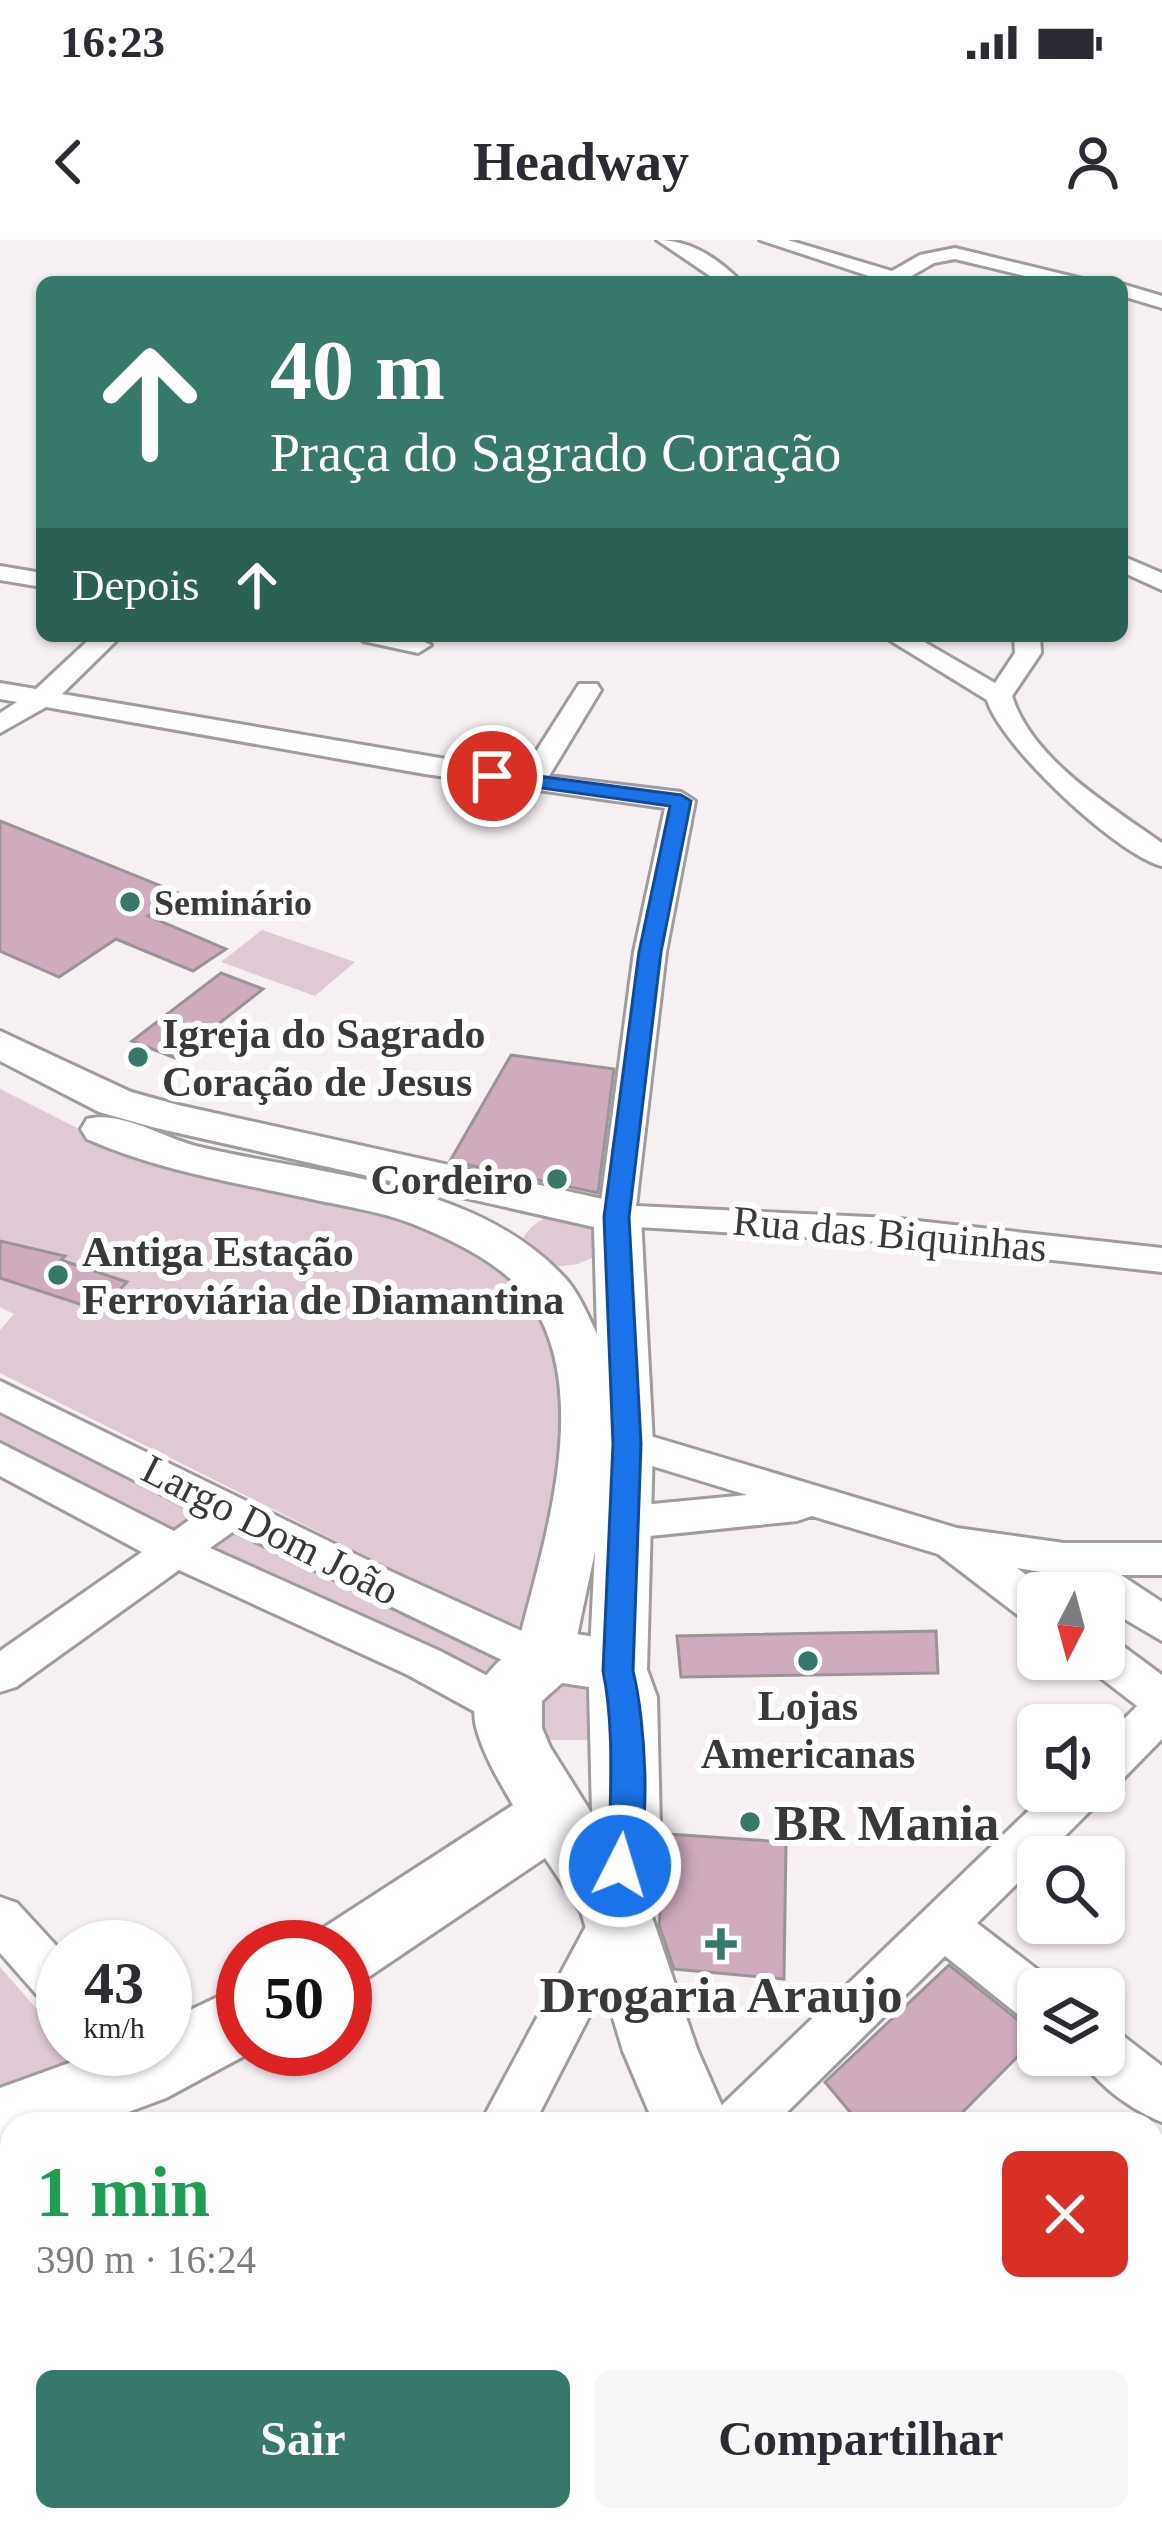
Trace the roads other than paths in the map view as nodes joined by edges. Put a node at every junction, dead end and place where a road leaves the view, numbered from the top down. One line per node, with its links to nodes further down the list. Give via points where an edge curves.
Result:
1 (666, 240): 3 (street)
2 (769, 240): 4 (street)
3 (724, 276)
4 (883, 276)
5 (901, 276): 6 (street, via 922,258 953,254 991,256)
6 (1055, 276)
7 (1128, 292): 8 (street)
8 (1162, 302)
9 (1128, 566): 12 (street)
10 (0, 573): 11 (street)
11 (36, 575)
12 (1162, 583)
13 (102, 642): 21 (street)
14 (406, 642): 17 (street)
15 (906, 642): 20 (street)
16 (1028, 642): 20 (street)
17 (418, 644)
18 (588, 690): 23 (street)
19 (0, 691): 21 (street)
20 (999, 696): 24 (street, via 1006,721 1056,774)
21 (42, 698): 22 (street); 23 (street)
22 (0, 725)
23 (531, 782): 27 (street, via 681,801)
24 (1162, 857)
25 (0, 1044): 27 (street, via 115,1102)
26 (0, 1080): 29 (street, via 125,1140 199,1164 430,1214)
27 (600, 1222): 28 (street, Rua das Biquinhas, via 736,1218); 29 (street, via 586,1266); 29 (street, via 544,1211 512,1235); 31 (street)
28 (1162, 1260)
29 (521, 1264): 46 (street, via 573,1323 589,1376 589,1442)
30 (0, 1395): 34 (street, Largo Dom João)
31 (627, 1444): 33 (street); 35 (street)
32 (0, 1458): 37 (street, Largo Dom João)
33 (815, 1504): 35 (street); 36 (street)
34 (234, 1510): 37 (street); 46 (street, Largo Dom João, via 375,1583)
35 (621, 1523): 42 (street)
36 (952, 1543): 38 (street); 40 (street)
37 (178, 1552): 44 (street); 46 (street, Largo Dom João)
38 (1064, 1559): 39 (street); 41 (street)
39 (1162, 1559)
40 (1017, 1591)
41 (1162, 1624)
42 (618, 1671): 46 (main road, via 567,1657); 48 (main road)
43 (1125, 1672): 45 (street)
44 (0, 1674)
45 (1162, 1700)
46 (523, 1706): 48 (main road, via 572,1763); 51 (main road)
47 (1162, 1710): 49 (street)
48 (622, 1746): 52 (main road, via 626,1827)
49 (1125, 1747)
50 (1060, 1812): 54 (street)
51 (555, 1814): 52 (main road); 55 (main road)
52 (615, 1911): 59 (main road); 64 (street)
53 (0, 1918): 56 (street)
54 (944, 1926): 57 (street); 67 (street)
55 (372, 1935)
56 (36, 1958)
57 (1017, 1983)
58 (216, 2032): 61 (main road)
59 (660, 2051): 65 (street); 66 (main road)
60 (1125, 2069): 62 (street)
61 (100, 2086): 63 (main road)
62 (1162, 2098)
63 (33, 2112)
64 (512, 2112)
65 (663, 2112)
66 (687, 2112)
67 (751, 2112)

